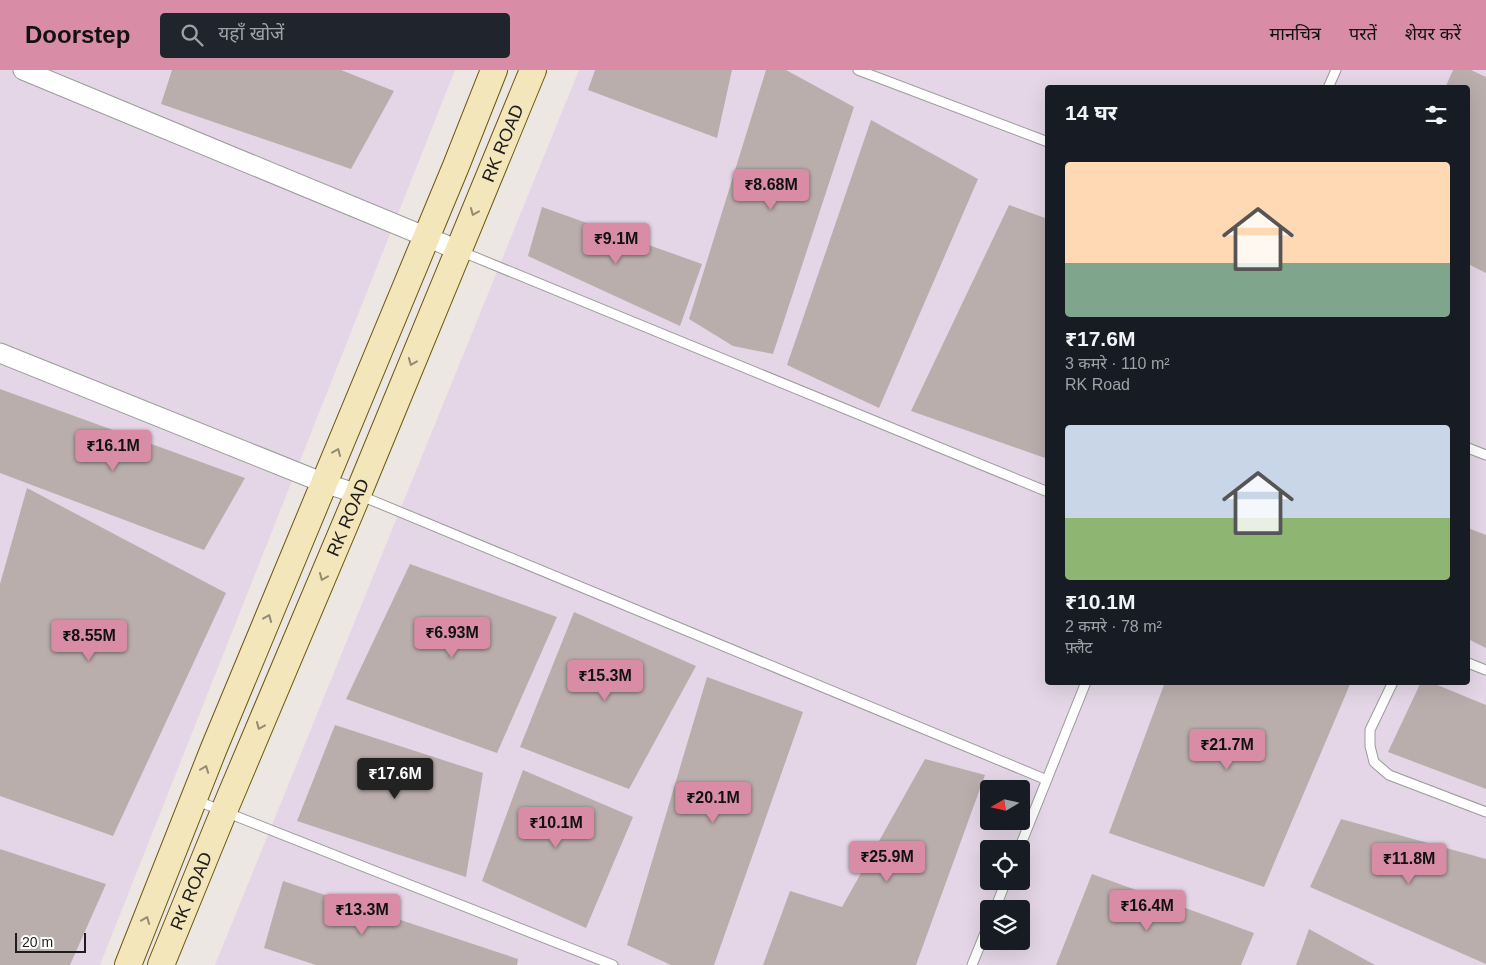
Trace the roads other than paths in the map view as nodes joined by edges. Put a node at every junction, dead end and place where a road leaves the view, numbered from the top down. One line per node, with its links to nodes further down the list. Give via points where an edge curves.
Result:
1 (23, 70): 8 (street)
2 (494, 70): 8 (street, RK ROAD)
3 (533, 70): 9 (street, RK ROAD, one-way to 9)
4 (858, 70): 7 (lane)
5 (1336, 70): 6 (lane)
6 (1329, 85)
7 (1045, 141)
8 (426, 238): 9 (street); 13 (street, RK ROAD, one-way to 8)
9 (458, 250): 14 (lane); 15 (street, RK ROAD, one-way to 15)
10 (0, 353): 13 (street)
11 (1470, 449): 12 (lane)
12 (1486, 455)
13 (324, 483): 15 (street); 21 (street, RK ROAD, one-way to 13)
14 (1045, 491)
15 (358, 494): 20 (lane); 22 (street, RK ROAD, one-way to 22)
16 (1470, 664): 17 (lane)
17 (1486, 670)
18 (1085, 685): 20 (lane)
19 (1392, 685): 23 (lane, via 1370,730 1374,762 1389,775)
20 (1047, 780): 24 (lane)
21 (194, 799): 22 (lane); 27 (street, RK ROAD, one-way to 21)
22 (224, 811): 26 (lane); 28 (street, RK ROAD)
23 (1486, 812)
24 (1023, 840)
25 (980, 945): 30 (lane)
26 (598, 962): 29 (lane)
27 (128, 965)
28 (161, 965)
29 (613, 965)
30 (972, 965)

